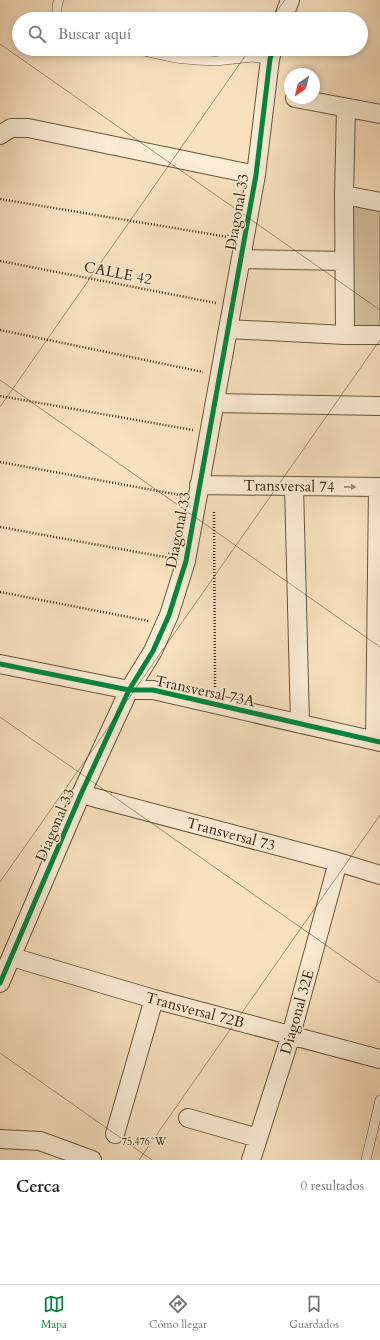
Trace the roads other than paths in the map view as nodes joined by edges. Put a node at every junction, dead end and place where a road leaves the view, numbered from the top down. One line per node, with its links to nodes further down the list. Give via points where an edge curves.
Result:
1 (59, 0): 3 (lane)
2 (290, 0): 4 (street)
3 (56, 12)
4 (286, 12)
5 (167, 56): 6 (lane, via 216,61)
6 (259, 56)
7 (272, 56): 8 (street, Diagonal 33)
8 (266, 92): 9 (street); 14 (street, Diagonal 33)
9 (284, 96)
10 (320, 103): 11 (street)
11 (346, 108): 12 (street); 15 (street)
12 (380, 114)
13 (0, 135): 14 (street, via 11,128 28,128)
14 (256, 175): 17 (street, Diagonal 33)
15 (344, 195): 16 (street); 18 (street)
16 (380, 202)
17 (241, 259): 18 (street); 19 (street, Diagonal 33)
18 (344, 261): 20 (street)
19 (228, 329): 20 (street); 22 (street, Diagonal 33)
20 (344, 335): 21 (street)
21 (380, 336)
22 (215, 403): 23 (street); 26 (street, Diagonal 33)
23 (380, 406)
24 (294, 486): 25 (street, Transversal 74, one-way to 25); 26 (street, Transversal 74); 29 (street)
25 (379, 487): 30 (street)
26 (203, 489): 28 (street, Diagonal 33, via 186,561 169,615 153,651)
27 (0, 664): 28 (street, Transversal 73A)
28 (129, 690): 29 (street, Transversal 73A, via 152,690); 31 (street, Diagonal 33)
29 (300, 724): 30 (street, Transversal 73A)
30 (378, 742)
31 (81, 794): 32 (street, Transversal 73); 34 (street, Diagonal 33)
32 (338, 862): 33 (street, Transversal 73); 37 (street, Diagonal 32E)
33 (380, 875)
34 (12, 958): 35 (street, Diagonal 33); 36 (street, Transversal 72B)
35 (0, 983)
36 (154, 999): 37 (street, Transversal 72B); 41 (street)
37 (292, 1035): 38 (street, Transversal 72B); 42 (street, Diagonal 32E)
38 (380, 1059)
39 (380, 1100): 46 (lane)
40 (188, 1118): 42 (street)
41 (115, 1134)
42 (258, 1138): 45 (street, Diagonal 32E)
43 (0, 1139): 44 (street, via 40,1141)
44 (92, 1160)
45 (251, 1160)
46 (366, 1160)

